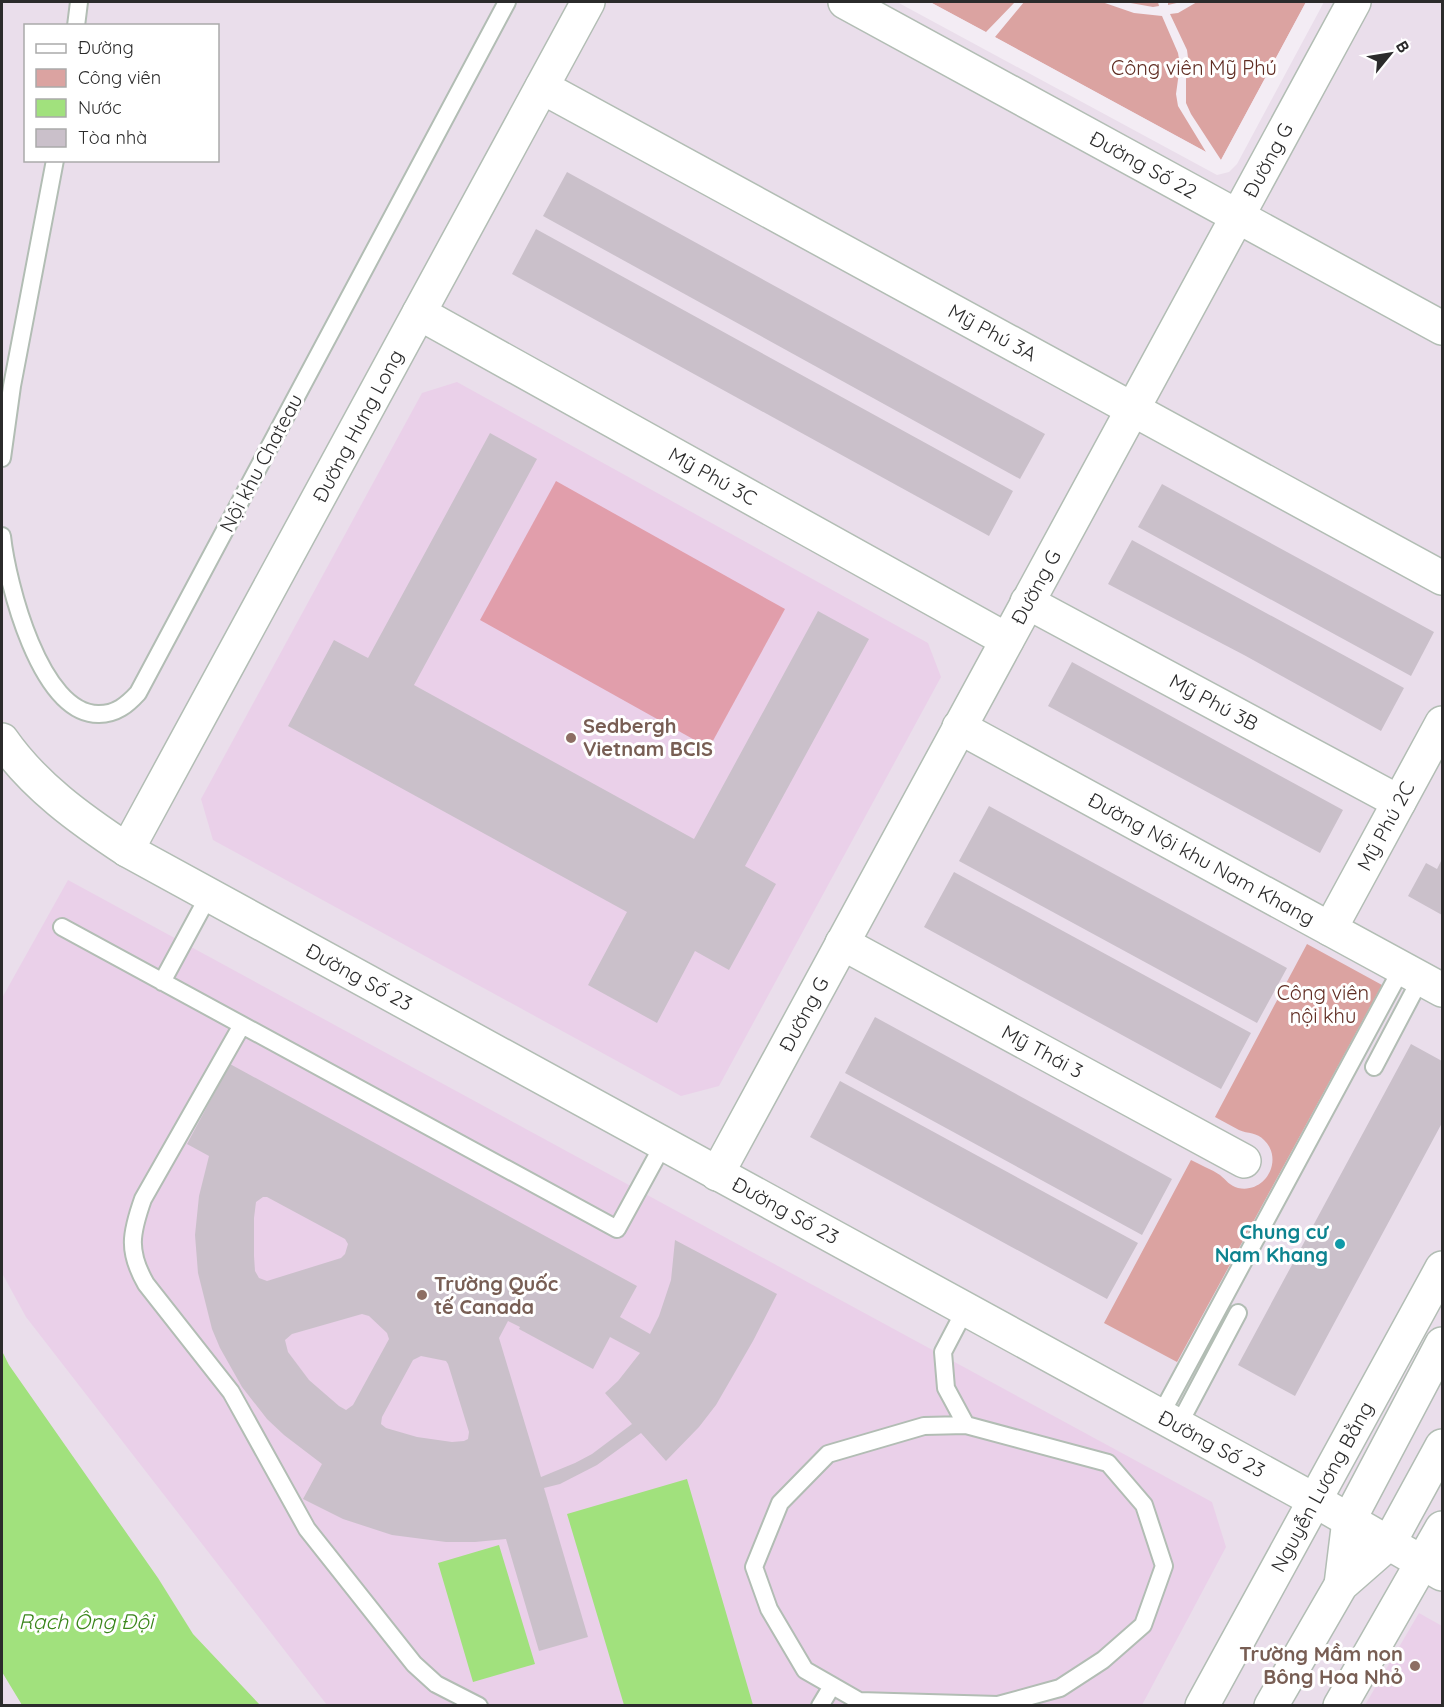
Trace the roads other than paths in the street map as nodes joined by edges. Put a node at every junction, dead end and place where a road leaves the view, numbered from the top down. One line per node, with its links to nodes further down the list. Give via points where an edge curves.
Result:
1 (79, 2): 6 (lane)
2 (507, 2): 14 (lane, Nội khu Chateau, via 138,693 129,703 107,714 95,714 77,708 61,694 38,658 19,614)
3 (588, 2): 7 (street, Đường Hưng Long)
4 (845, 2): 9 (street, Đường Số 22)
5 (1354, 2): 9 (street, Đường G)
6 (76, 24)
7 (542, 87): 10 (street, Đường Hưng Long); 12 (street, Mỹ Phú 3A)
8 (55, 162): 13 (lane)
9 (1237, 216): 11 (street, Đường Số 22); 12 (street, Đường G)
10 (419, 313): 17 (street, Mỹ Phú 3C); 22 (street, Đường Hưng Long)
11 (1440, 321)
12 (1133, 409): 15 (street, Mỹ Phú 3A); 16 (street, Đường G)
13 (2, 458)
14 (2, 536)
15 (1443, 578)
16 (1028, 602): 17 (street, Đường G); 21 (street, Mỹ Phú 3B)
17 (1007, 640): 19 (street, Đường G)
18 (1443, 723): 21 (street, Mỹ Phú 2C)
19 (960, 727): 25 (street, Đường Nội khu Nam Khang); 26 (street, Đường G)
20 (2, 740): 22 (street, Đường Số 23, via 55,798)
21 (1399, 802): 25 (street, Mỹ Phú 2C)
22 (127, 850): 23 (street, Đường Số 23)
23 (209, 896): 28 (lane); 31 (street, Đường Số 23)
24 (62, 927): 28 (lane)
25 (1330, 929): 27 (street, Đường Nội khu Nam Khang)
26 (842, 943): 32 (street, Mỹ Thái 3); 33 (street, Đường G)
27 (1422, 979): 30 (lane); 38 (lane)
28 (162, 982): 29 (lane)
29 (242, 1025): 31 (lane, via 617,1229); 48 (lane, via 143,1199 134,1226 133,1255 146,1284 231,1392 307,1529 414,1664 436,1684)
30 (1374, 1067)
31 (663, 1145): 33 (street, Đường Số 23)
32 (1244, 1161)
33 (717, 1174): 35 (street, Đường Số 23)
34 (1443, 1268): 41 (street, Nguyễn Lương Bằng)
35 (965, 1310): 38 (street, Đường Số 23); 39 (lane, via 943,1352 946,1388)
36 (1238, 1312): 38 (lane)
37 (1443, 1344): 42 (street, Nguyễn Lương Bằng)
38 (1169, 1421): 41 (street, Đường Số 23)
39 (966, 1425): 47 (lane, via 924,1426 828,1454 780,1503 754,1567 769,1609 805,1670); 47 (lane, via 1108,1463 1144,1505 1164,1566 1143,1625 1103,1660 1060,1688 998,1705 859,1701)
40 (1443, 1446): 44 (street, Nguyễn Lương Bằng)
41 (1316, 1501): 42 (street, Đường Số 23); 50 (street, Nguyễn Lương Bằng)
42 (1349, 1520): 44 (street, Đường Số 23); 46 (street, Nguyễn Lương Bằng)
43 (1443, 1528): 45 (street)
44 (1389, 1543): 45 (street, Đường Số 23); 46 (street, Nguyễn Lương Bằng)
45 (1433, 1568): 52 (street)
46 (1341, 1585): 51 (street, Nguyễn Lương Bằng)
47 (832, 1686): 49 (lane)
48 (479, 1706)
49 (820, 1706)
50 (1202, 1706)
51 (1270, 1706)
52 (1340, 1706)

